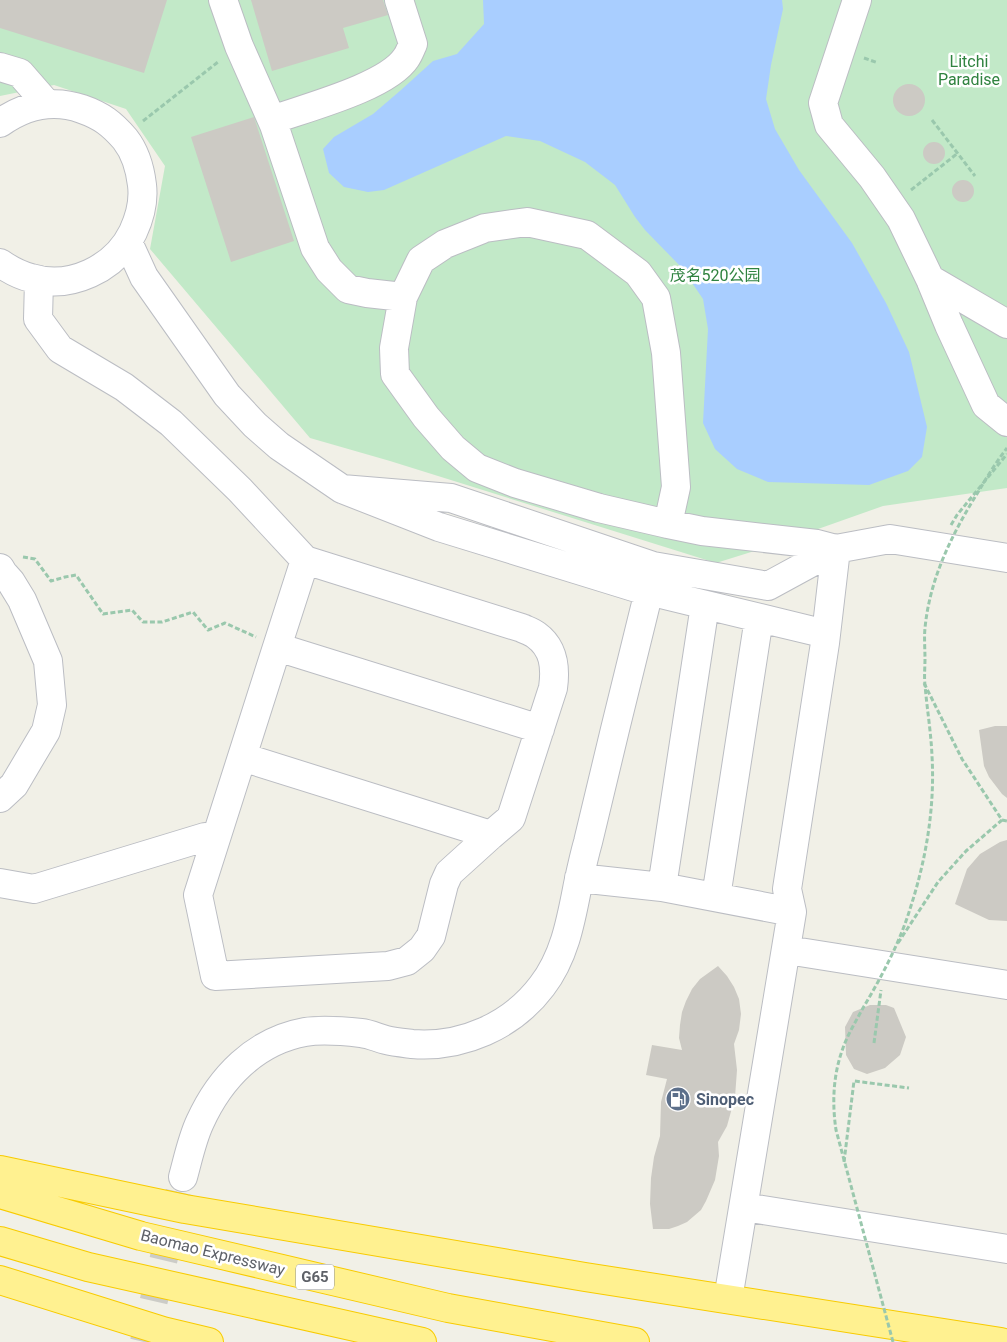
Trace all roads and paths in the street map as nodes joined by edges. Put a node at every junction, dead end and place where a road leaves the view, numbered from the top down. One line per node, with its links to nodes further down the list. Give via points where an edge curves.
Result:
1 (223, 0): 4 (street)
2 (399, 0): 7 (street, via 413,44 394,71 358,91)
3 (857, 0): 16 (street, via 823,103 829,125 872,177 901,219)
4 (239, 46): 7 (street); 10 (path)
5 (0, 67): 6 (street, via 20,73)
6 (47, 104): 9 (street, via 21,110); 10 (street, via 72,105 95,114 116,128)
7 (272, 120): 18 (street, via 315,248 329,270 348,289)
8 (932, 120): 11 (path)
9 (0, 122)
10 (123, 137): 14 (street, via 131,147 140,170 143,195 139,219)
11 (958, 153): 12 (path); 13 (path)
12 (929, 176)
13 (975, 176)
14 (128, 242): 17 (street, via 110,261 87,275 69,280); 23 (street, via 144,277 227,395 254,425 279,446)
15 (0, 263): 17 (street, via 15,273)
16 (930, 279): 19 (street); 20 (street, via 986,405)
17 (39, 280): 29 (street, via 38,319 60,348 124,387 171,423)
18 (403, 297): 24 (street, via 394,348 396,374 453,448 477,468 515,483); 24 (street, via 421,260 445,244 484,228 527,222 587,235 638,273 656,298 666,354 676,487)
19 (1007, 324)
20 (1007, 422)
21 (1007, 448): 36 (path, bridge, via 964,514 939,569 925,628)
22 (1007, 454): 25 (path, via 957,515)
23 (342, 489): 26 (street, via 451,498 653,566 768,586); 31 (street, via 439,527)
24 (668, 524): 26 (street)
25 (939, 547): 26 (street, via 890,539); 27 (street)
26 (836, 549): 34 (street)
27 (1007, 558)
28 (35, 559): 35 (path, via 51,581 76,575 103,614 132,610 143,622 162,622 193,612 208,630 225,624)
29 (305, 560): 35 (street); 37 (street, via 535,634 553,658 555,673)
30 (1, 571): 39 (street, via 22,600 48,661 52,705 46,731 14,785)
31 (648, 591): 32 (street); 44 (street)
32 (705, 605): 33 (street); 46 (street)
33 (759, 618): 34 (street); 47 (street)
34 (826, 634): 48 (street, via 787,888)
35 (277, 647): 37 (street); 38 (street)
36 (924, 683): 40 (path, bridge, via 962,759); 49 (path, bridge, via 932,759 928,835 910,911)
37 (540, 729): 42 (street, via 511,818)
38 (242, 757): 42 (street); 42 (street, via 198,896 215,976 388,966 407,961 422,949 431,936 449,874)
39 (0, 798)
40 (1002, 820): 41 (path); 49 (path, bridge, via 966,851 938,882)
41 (1007, 822)
42 (490, 835)
43 (206, 837): 45 (street, via 34,889)
44 (579, 878): 46 (street); 57 (street, via 569,929 554,969 542,987 511,1017 493,1028 454,1042 413,1044 388,1041 364,1033 331,1030 304,1032 276,1041 242,1063 215,1096 199,1124)
45 (0, 883)
46 (662, 887): 47 (street)
47 (716, 898): 48 (street)
48 (792, 912): 50 (street)
49 (895, 947): 51 (path, bridge)
50 (787, 950): 52 (street); 59 (street)
51 (883, 970): 53 (path, bridge); 55 (path, bridge, via 852,1028 836,1072 833,1112)
52 (1007, 985)
53 (874, 1043)
54 (910, 1088): 55 (path, via 854,1082)
55 (844, 1162): 67 (path, bridge)
56 (0, 1170): 63 (highway, via 194,1210)
57 (183, 1177)
58 (0, 1194): 66 (highway, Baomao Expressway / G65, via 142,1236 448,1308)
59 (744, 1206): 61 (street); 63 (street)
60 (0, 1241): 65 (highway, G65, via 88,1267)
61 (1007, 1249)
62 (0, 1280): 64 (highway)
63 (728, 1299): 68 (highway)
64 (209, 1342)
65 (422, 1342)
66 (634, 1342)
67 (893, 1342)
68 (1001, 1342)

